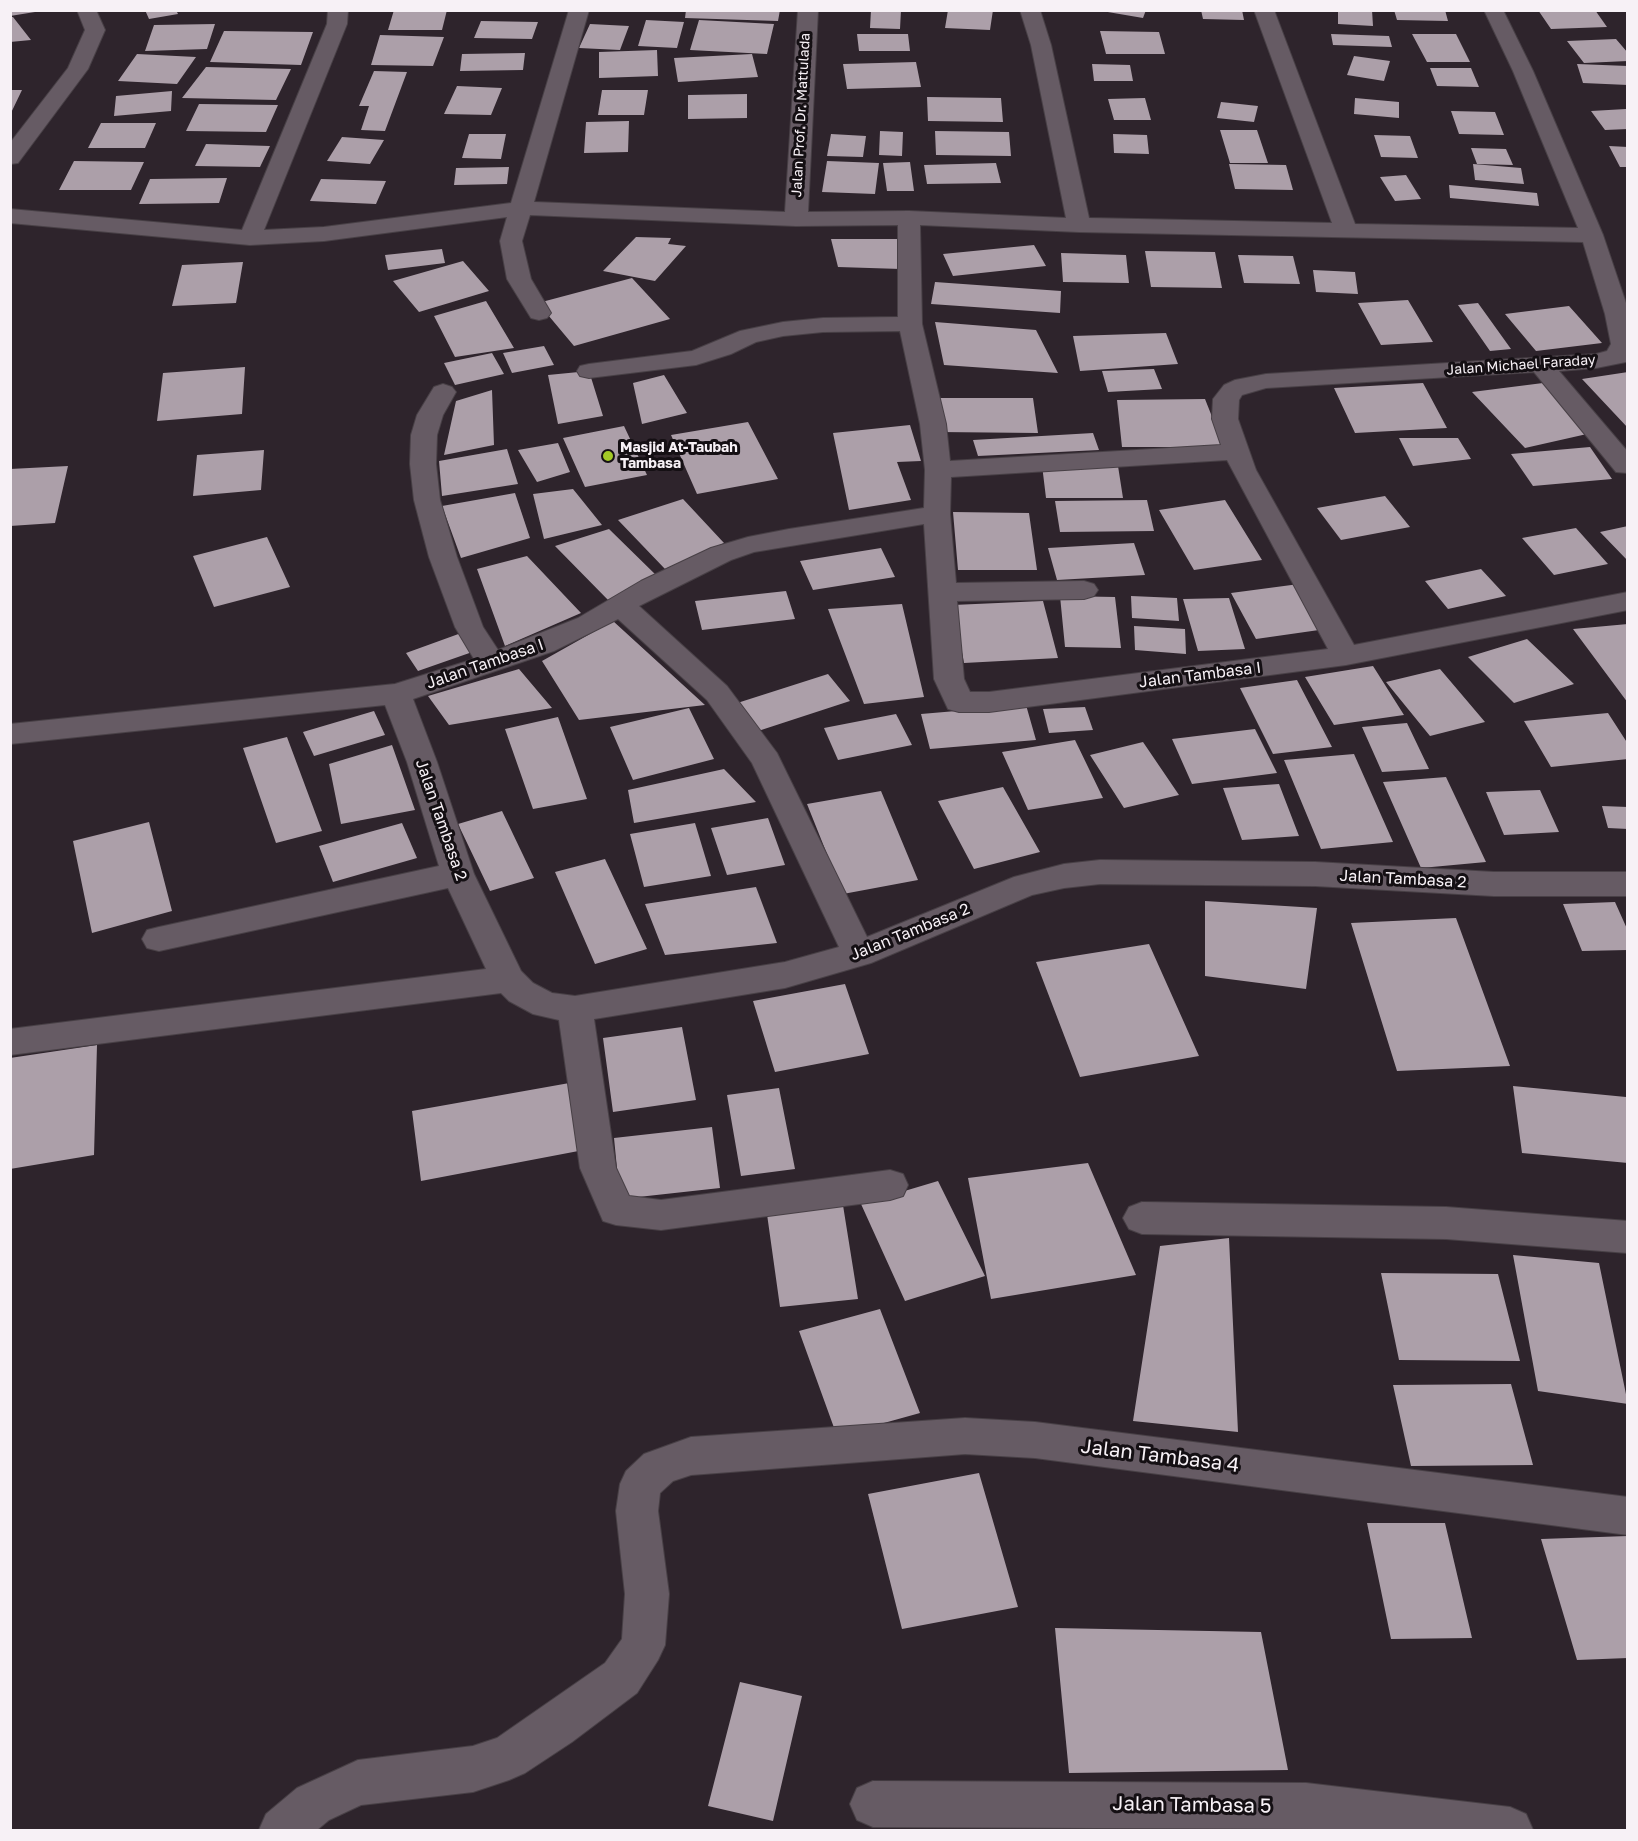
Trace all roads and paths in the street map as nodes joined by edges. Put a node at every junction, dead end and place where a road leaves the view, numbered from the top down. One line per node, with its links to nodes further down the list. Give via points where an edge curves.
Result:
1 (86, 10): 8 (street, via 95,30 78,69)
2 (339, 10): 16 (street, via 337,24)
3 (579, 10): 9 (street)
4 (808, 10): 12 (street, Jalan Prof. Dr. Mattulada)
5 (1030, 10): 13 (street)
6 (1263, 10): 14 (street)
7 (1493, 10): 15 (street, Jalan Michael Faraday)
8 (10, 158)
9 (521, 208): 12 (street); 16 (street, via 324,234); 17 (street, via 511,241 519,279)
10 (909, 218): 12 (street); 13 (street); 18 (street, Jalan Tambasa I)
11 (12, 219): 16 (street)
12 (796, 219)
13 (1079, 225): 14 (street)
14 (1346, 230): 15 (street)
15 (1592, 235): 19 (street, Jalan Michael Faraday, via 1623,344 1617,357)
16 (250, 238)
17 (539, 313)
18 (910, 324): 20 (street, via 783,329 749,336 696,358); 24 (street, Jalan Tambasa I, via 933,424)
19 (1540, 364): 22 (street, Jalan Michael Faraday, via 1244,385 1226,399 1225,419); 23 (street)
20 (589, 370)
21 (443, 392): 31 (street, via 424,435 427,500 442,557 469,627)
22 (1237, 452): 24 (street); 30 (street, via 1243,470)
23 (1625, 466)
24 (938, 470): 25 (street, Jalan Tambasa I)
25 (937, 514): 27 (street, Jalan Tambasa I); 29 (street, Jalan Tambasa I, via 748,545 700,564)
26 (1084, 590): 27 (street)
27 (944, 592): 30 (street, Jalan Tambasa I, via 950,679 959,702)
28 (1628, 601): 30 (street, Jalan Tambasa I)
29 (620, 605): 31 (street, Jalan Tambasa I, via 588,624); 37 (street, via 717,693 766,760)
30 (1346, 656)
31 (491, 663): 32 (street, Jalan Tambasa I)
32 (396, 693): 33 (street, Jalan Tambasa I); 34 (street, Jalan Tambasa 2)
33 (10, 734)
34 (458, 874): 36 (street); 38 (street, Jalan Tambasa 2)
35 (1628, 884): 37 (street, Jalan Tambasa 2, via 1494,884 1316,874 1100,872 1026,885)
36 (159, 939)
37 (859, 954): 39 (street, Jalan Tambasa 2, via 785,975)
38 (508, 979): 39 (street, Jalan Tambasa 2, via 521,992 545,1005); 40 (street)
39 (575, 1009): 41 (street, via 598,1168 616,1210 661,1215)
40 (10, 1042)
41 (890, 1185)
42 (1142, 1218): 43 (street, via 1446,1223)
43 (1628, 1237)
44 (1628, 1516): 46 (street, Jalan Tambasa 4, via 1023,1440 965,1437 691,1456 659,1467 642,1484 638,1511 647,1594 644,1645 621,1678 509,1757 473,1769 358,1782 313,1804)
45 (873, 1804): 47 (street, Jalan Tambasa 5, via 1306,1806)
46 (282, 1830)
47 (1510, 1830)

